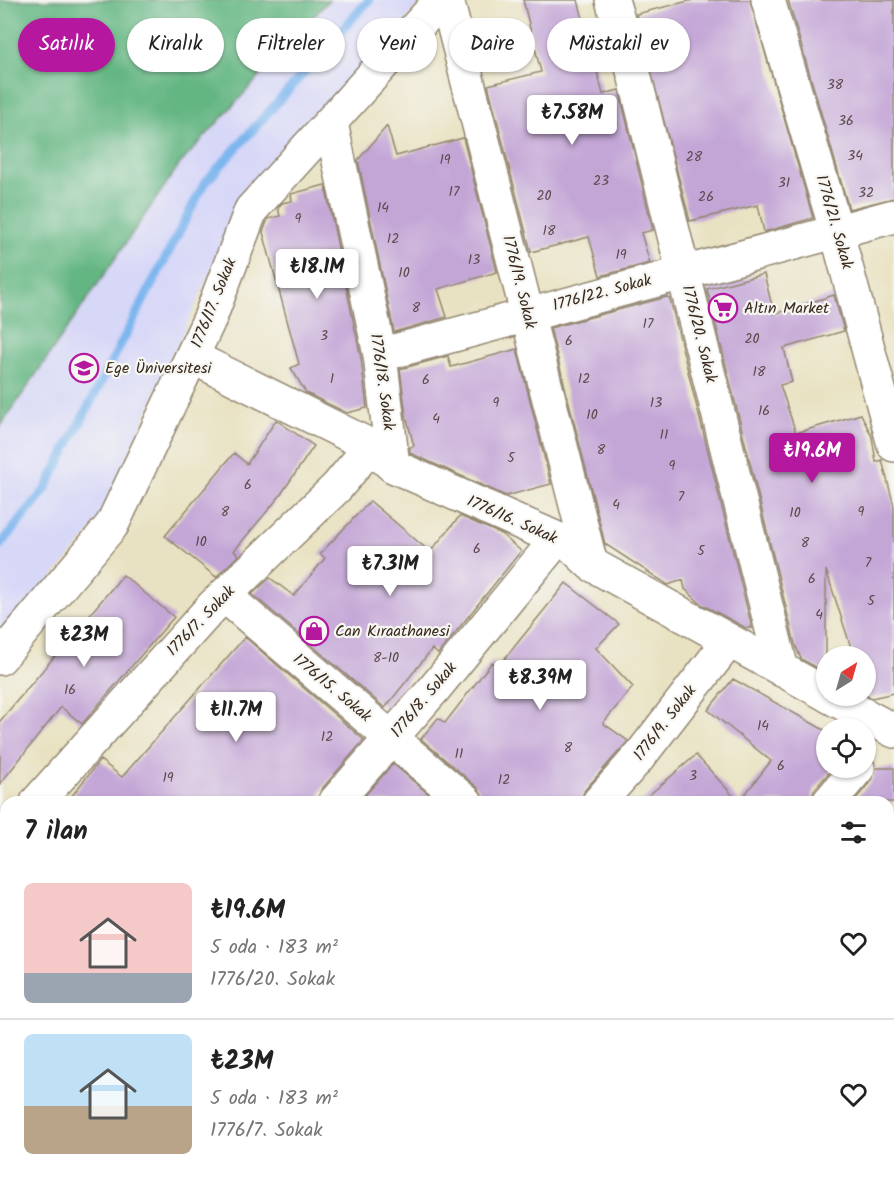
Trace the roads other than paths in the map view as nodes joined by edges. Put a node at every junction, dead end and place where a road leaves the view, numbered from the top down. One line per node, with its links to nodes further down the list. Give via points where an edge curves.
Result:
1 (441, 0): 5 (street, 1776/17. Sokak)
2 (447, 0): 9 (street, 1776/19. Sokak)
3 (612, 0): 8 (street, 1776/20. Sokak)
4 (768, 0): 7 (street, 1776/21. Sokak)
5 (331, 123): 10 (street, 1776/18. Sokak); 11 (street, 1776/17. Sokak, via 251,210)
6 (894, 216): 7 (street, 1776/22. Sokak)
7 (837, 233): 8 (street, 1776/22. Sokak); 12 (street, 1776/21. Sokak)
8 (683, 271): 9 (street, 1776/22. Sokak); 19 (street, 1776/20. Sokak)
9 (527, 313): 10 (street, 1776/22. Sokak); 15 (street, 1776/19. Sokak)
10 (380, 355): 13 (street, 1776/18. Sokak)
11 (192, 357): 13 (street, 1776/16. Sokak); 18 (street, 1776/17. Sokak, via 112,525)
12 (894, 445)
13 (382, 456): 14 (street, 1776/16. Sokak); 16 (street, 1776/7. Sokak, via 337,487)
14 (557, 539): 15 (street, 1776/16. Sokak, via 571,545); 23 (street, 1776/8. Sokak)
15 (591, 564): 17 (street, 1776/16. Sokak)
16 (225, 596): 23 (street, 1776/15. Sokak); 26 (street, 1776/7. Sokak)
17 (729, 641): 19 (street, 1776/16. Sokak); 29 (street, 1776/9. Sokak, via 639,757)
18 (0, 658)
19 (782, 670): 20 (street, 1776/16. Sokak)
20 (816, 688)
21 (848, 706): 22 (street, 1776/16. Sokak)
22 (893, 730): 24 (street)
23 (391, 738): 27 (street, 1776/8. Sokak); 28 (street, 1776/15. Sokak)
24 (876, 748)
25 (849, 778): 30 (street)
26 (42, 796)
27 (340, 796)
28 (459, 796)
29 (603, 796)
30 (834, 796)

